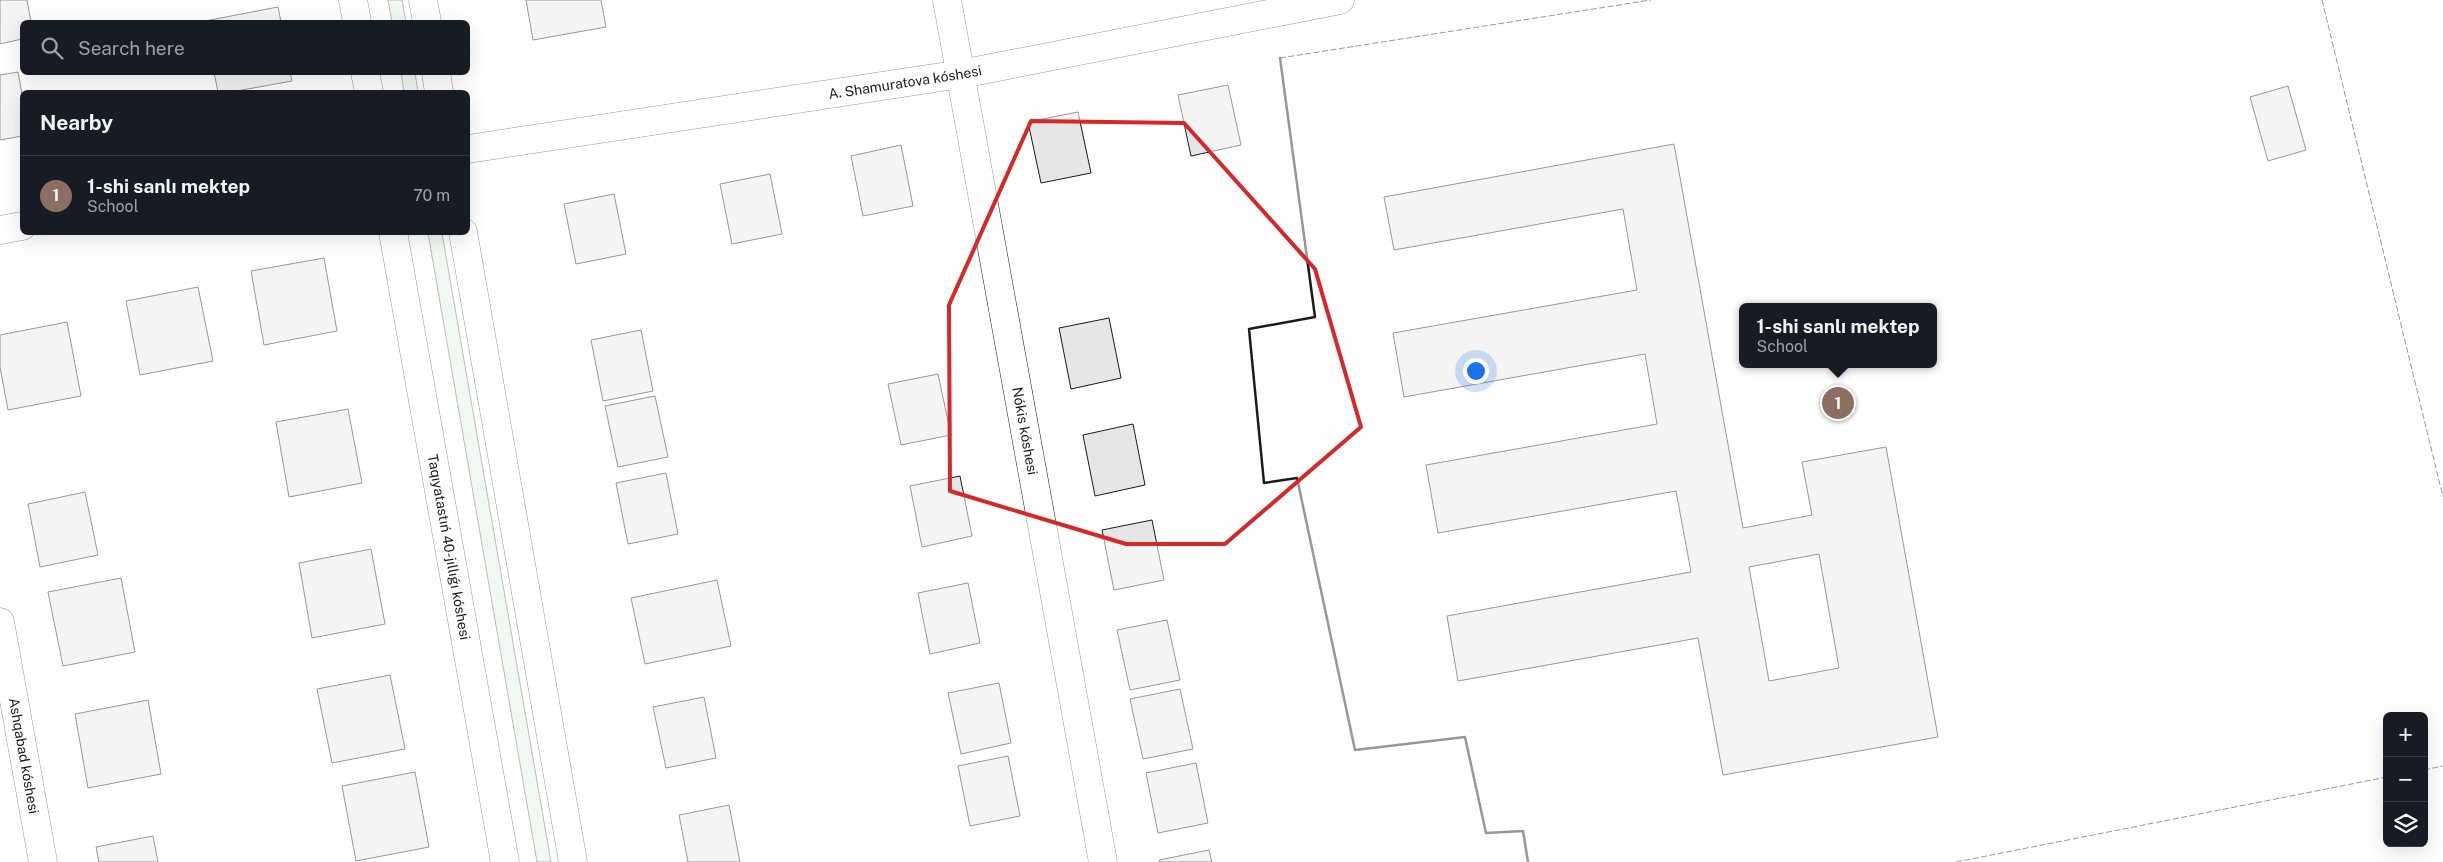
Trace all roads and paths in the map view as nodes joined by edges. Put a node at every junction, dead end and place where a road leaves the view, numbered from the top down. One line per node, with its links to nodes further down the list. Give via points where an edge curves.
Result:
1 (353, 0): 5 (street)
2 (423, 0): 6 (street)
3 (948, 0): 7 (street, Nókis kóshesi)
4 (1340, 0): 7 (street, A. Shamuratova kóshesi)
5 (357, 20)
6 (427, 20)
7 (961, 74): 12 (street, A. Shamuratova kóshesi); 21 (street, Nókis kóshesi)
8 (365, 75): 10 (street)
9 (436, 75): 11 (street)
10 (368, 90)
11 (439, 90)
12 (470, 149)
13 (20, 226): 14 (street)
14 (0, 230)
15 (394, 235): 19 (street, Taqıyatastıń 40-jıllıǵı kóshesi)
16 (464, 235): 20 (street)
17 (0, 622): 18 (street, Ashqabad kóshesi)
18 (43, 862)
19 (505, 862)
20 (573, 862)
21 (1103, 862)

